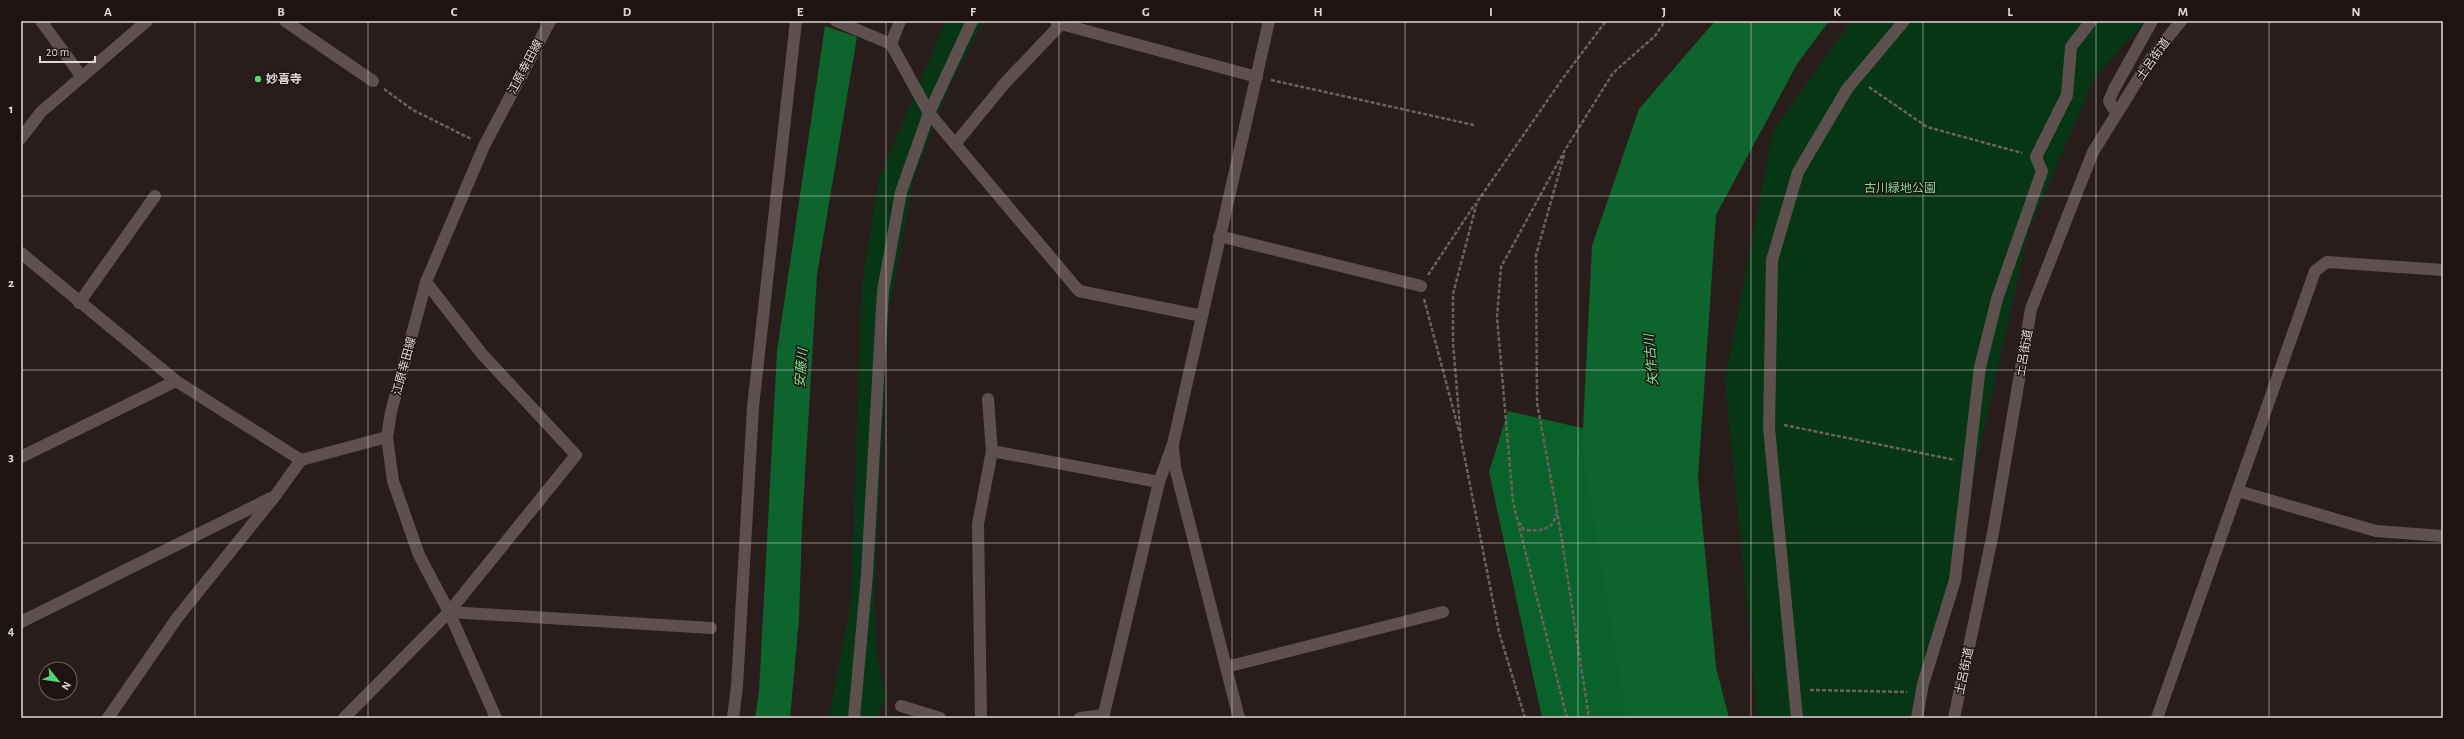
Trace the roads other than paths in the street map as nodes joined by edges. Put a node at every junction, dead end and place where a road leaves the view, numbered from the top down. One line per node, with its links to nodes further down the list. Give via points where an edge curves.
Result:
1 (41, 21): 16 (street)
2 (147, 21): 16 (street)
3 (285, 21): 18 (street)
4 (550, 21): 27 (street, 江原幸田線, via 484,146)
5 (796, 21): 52 (street, via 753,407)
6 (836, 21): 15 (street)
7 (900, 21): 15 (street)
8 (972, 21): 20 (street)
9 (1269, 21): 17 (street)
10 (1904, 21): 58 (street, via 1847,89 1798,172 1772,260 1769,422)
11 (2091, 21): 59 (street, via 2071,47 2067,95 2036,157 2042,171 1997,299 1980,367 1954,580 1921,692)
12 (2152, 21): 19 (street, via 2114,89 2110,101 2113,108)
13 (2181, 21): 19 (street, 土呂街道, via 2152,57)
14 (1058, 23): 17 (street); 22 (street, via 1005,82)
15 (891, 44): 20 (street)
16 (82, 77): 21 (street, via 41,112)
17 (1257, 77): 24 (street)
18 (373, 81)
19 (2118, 111): 60 (street, 土呂街道, via 2093,152 2031,309 1993,533)
20 (929, 113): 22 (street); 53 (street, via 901,192 883,290 867,574)
21 (21, 138)
22 (955, 144): 30 (street, via 1080,291)
23 (155, 196): 29 (street)
24 (1219, 236): 28 (street); 30 (street)
25 (21, 254): 29 (street)
26 (2443, 270): 39 (street, via 2327,262 2315,271)
27 (426, 282): 33 (street, 江原幸田線, via 391,412); 42 (street, via 482,354 576,455)
28 (1421, 286)
29 (79, 303): 31 (street)
30 (1202, 316): 34 (street)
31 (176, 381): 36 (street); 37 (street)
32 (988, 399): 35 (street)
33 (387, 438): 37 (street); 42 (street, 江原幸田線, via 393,481 419,555)
34 (1173, 444): 38 (street); 46 (street, via 1175,467)
35 (992, 451): 38 (street); 55 (street, via 978,524)
36 (21, 457)
37 (301, 460): 40 (street)
38 (1159, 482): 48 (street)
39 (2238, 491): 41 (street, via 2376,531); 61 (street)
40 (275, 496): 44 (street); 49 (street, via 177,618)
41 (2443, 536)
42 (449, 612): 45 (street); 50 (street); 51 (street, 江原幸田線)
43 (1443, 612): 46 (street)
44 (21, 622)
45 (711, 628)
46 (1226, 667): 57 (street)
47 (901, 706): 54 (street)
48 (1103, 717): 56 (street)
49 (108, 718)
50 (344, 718)
51 (496, 718)
52 (733, 718)
53 (854, 718)
54 (940, 718)
55 (981, 718)
56 (1080, 718)
57 (1239, 718)
58 (1797, 718)
59 (1917, 718)
60 (1954, 718)
61 (2157, 718)

